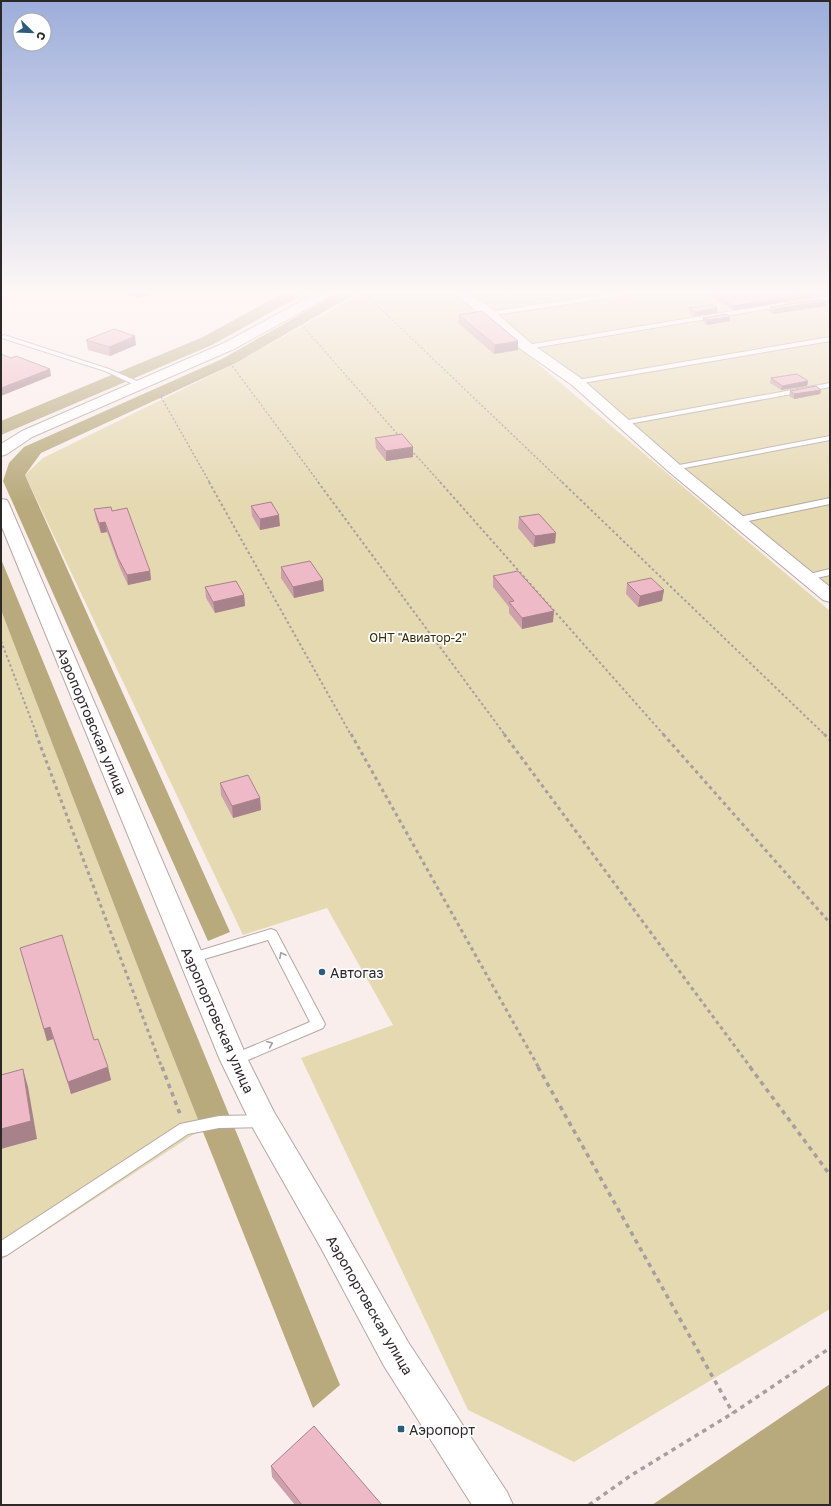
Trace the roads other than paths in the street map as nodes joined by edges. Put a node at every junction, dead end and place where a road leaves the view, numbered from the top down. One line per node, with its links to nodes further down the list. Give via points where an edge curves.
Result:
1 (83, 362): 6 (lane)
2 (191, 362): 6 (street)
3 (548, 362): 5 (street)
4 (692, 362): 5 (lane)
5 (576, 382): 8 (street)
6 (142, 384): 9 (street)
7 (830, 385): 8 (lane)
8 (623, 423): 13 (street)
9 (27, 434): 11 (street); 12 (street)
10 (830, 438): 13 (lane)
11 (1, 445)
12 (1, 451)
13 (674, 468): 16 (street)
14 (830, 500): 16 (lane)
15 (1, 504): 20 (street, Аэропортовская улица)
16 (739, 520): 18 (street)
17 (830, 572): 18 (lane)
18 (808, 577): 19 (street)
19 (830, 596)
20 (191, 958): 21 (street, Аэропортовская улица); 21 (lane, one-way to 20, via 318,1024 270,934)
21 (234, 1060): 22 (street, Аэропортовская улица)
22 (264, 1121): 23 (lane, via 219,1122 185,1128); 24 (street, Аэропортовская улица, via 396,1354)
23 (1, 1250)
24 (494, 1505)

